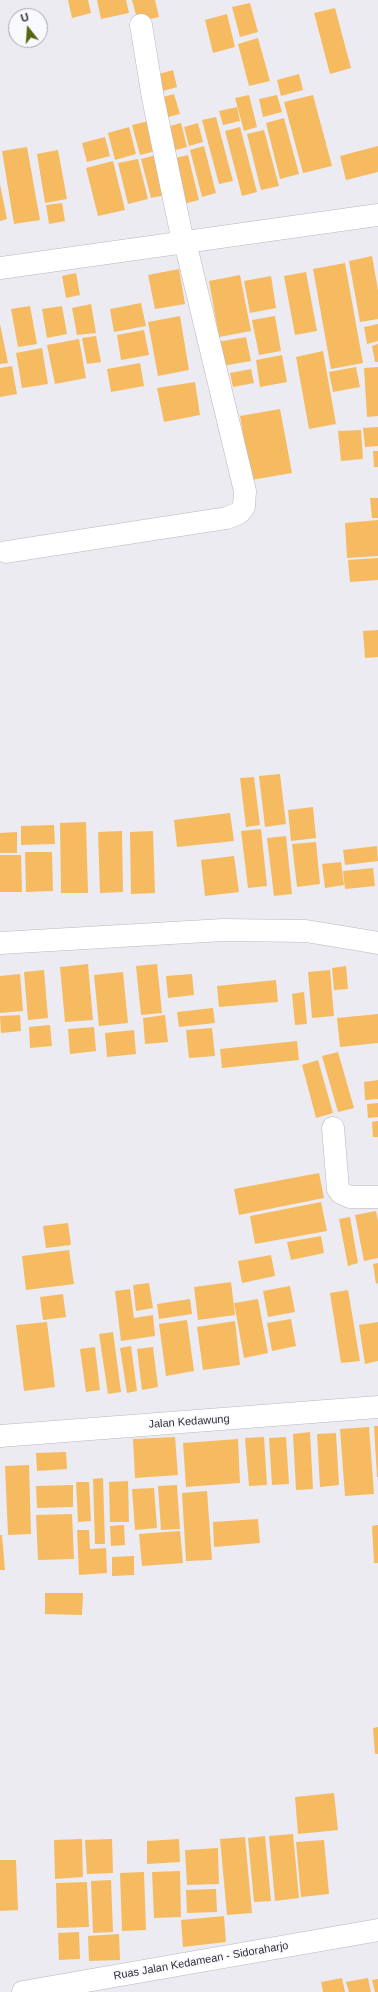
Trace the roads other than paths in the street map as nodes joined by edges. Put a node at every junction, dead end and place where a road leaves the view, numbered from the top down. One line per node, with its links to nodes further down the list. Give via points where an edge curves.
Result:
1 (141, 25): 3 (street, via 153,98)
2 (378, 215): 3 (street)
3 (184, 242): 4 (street); 5 (street, via 245,491 244,507 227,518)
4 (0, 268)
5 (6, 552)
6 (0, 943): 7 (street, via 230,930 306,931)
7 (378, 943)
8 (334, 1128): 9 (street, via 338,1188 341,1193 350,1197)
9 (378, 1196)
10 (378, 1407): 11 (street, Jalan Kedawung)
11 (0, 1436)
12 (378, 1930): 13 (street, Ruas Jalan Kedamean - Sidoraharjo)
13 (24, 1992)

